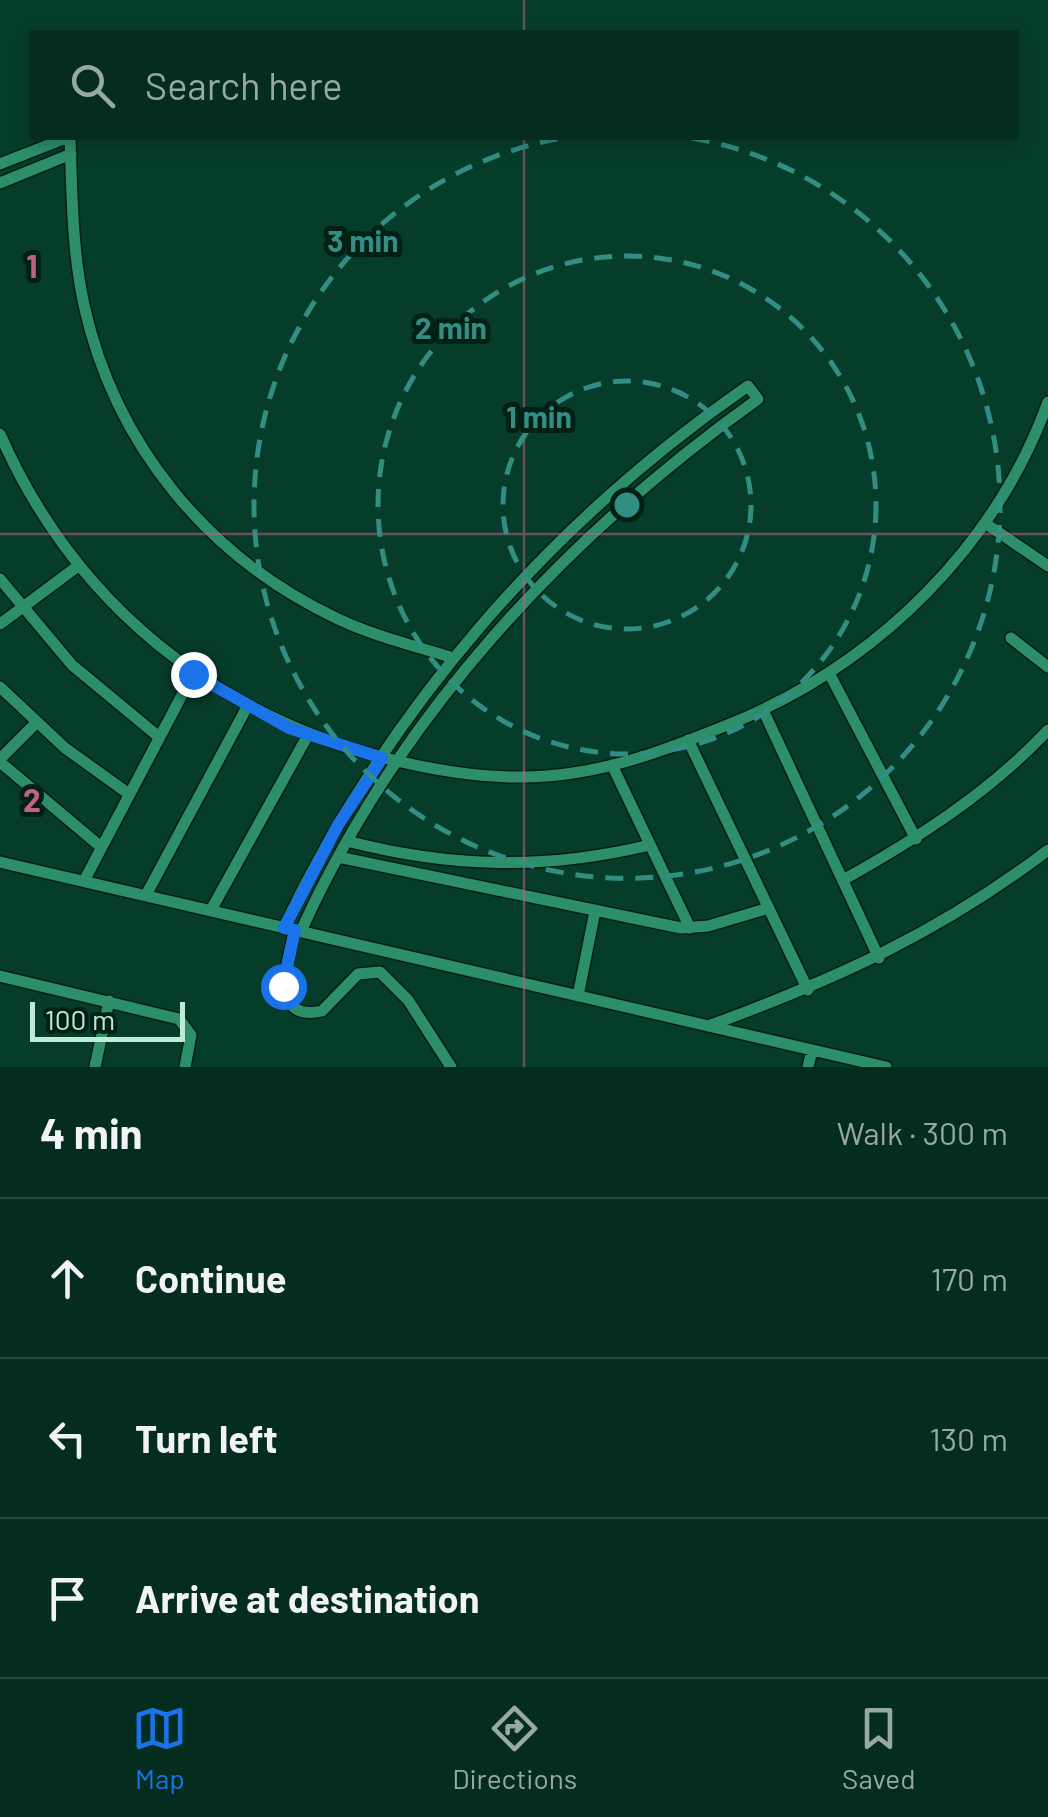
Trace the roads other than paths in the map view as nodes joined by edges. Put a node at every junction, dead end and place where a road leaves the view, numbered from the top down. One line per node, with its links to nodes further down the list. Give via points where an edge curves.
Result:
1 (63, 140): 4 (street)
2 (68, 140): 3 (street)
3 (71, 154): 5 (street); 15 (street, via 87,318 112,394 144,453 190,513 280,588 340,620)
4 (0, 164)
5 (0, 183)
6 (1048, 402): 8 (street, via 1024,459)
7 (0, 434): 9 (street)
8 (985, 522): 10 (street); 17 (street, via 915,606)
9 (78, 566): 12 (street); 18 (street, via 125,618)
10 (1048, 566)
11 (0, 580): 12 (street)
12 (21, 608): 13 (street); 25 (street, via 72,665)
13 (0, 624)
14 (1011, 638): 16 (street)
15 (453, 658): 27 (street); 29 (street, via 613,490 748,386 758,399 654,478 567,558 475,658)
16 (1048, 667)
17 (830, 673): 21 (street); 32 (street)
18 (193, 674): 20 (street); 25 (street)
19 (0, 687): 22 (street)
20 (248, 707): 24 (street); 41 (street)
21 (763, 710): 26 (street); 39 (street)
22 (36, 723): 28 (street); 31 (street)
23 (1048, 730): 32 (street, via 976,796)
24 (308, 735): 27 (street); 43 (street)
25 (159, 737): 31 (street)
26 (688, 740): 30 (street); 42 (street)
27 (382, 758): 29 (street); 46 (street, via 338,825)
28 (0, 761): 35 (street)
29 (397, 761): 30 (street, via 517,778); 33 (street)
30 (612, 766): 34 (street)
31 (129, 794): 35 (street)
32 (916, 839): 39 (street)
33 (347, 841): 34 (street, via 430,860 498,866); 37 (street)
34 (650, 845): 45 (street)
35 (101, 847): 40 (street)
36 (1048, 850): 47 (street, via 941,925)
37 (338, 857): 44 (street); 46 (street)
38 (0, 862): 40 (street)
39 (842, 880): 47 (street)
40 (84, 881): 41 (street)
41 (146, 895): 43 (street)
42 (769, 908): 45 (street); 49 (street)
43 (211, 910): 46 (street)
44 (596, 911): 45 (street); 50 (street)
45 (690, 928)
46 (293, 930): 50 (street); 56 (street, via 283,981 295,1007 322,1011 358,974 380,972 408,1000)
47 (879, 958): 49 (street)
48 (0, 976): 51 (street)
49 (808, 990): 52 (street)
50 (578, 996): 52 (street)
51 (109, 1001): 54 (street); 55 (street, via 183,1022 191,1040)
52 (708, 1026): 53 (street)
53 (812, 1050): 57 (street); 58 (street)
54 (95, 1067)
55 (185, 1067)
56 (451, 1067)
57 (808, 1067)
58 (886, 1067)

